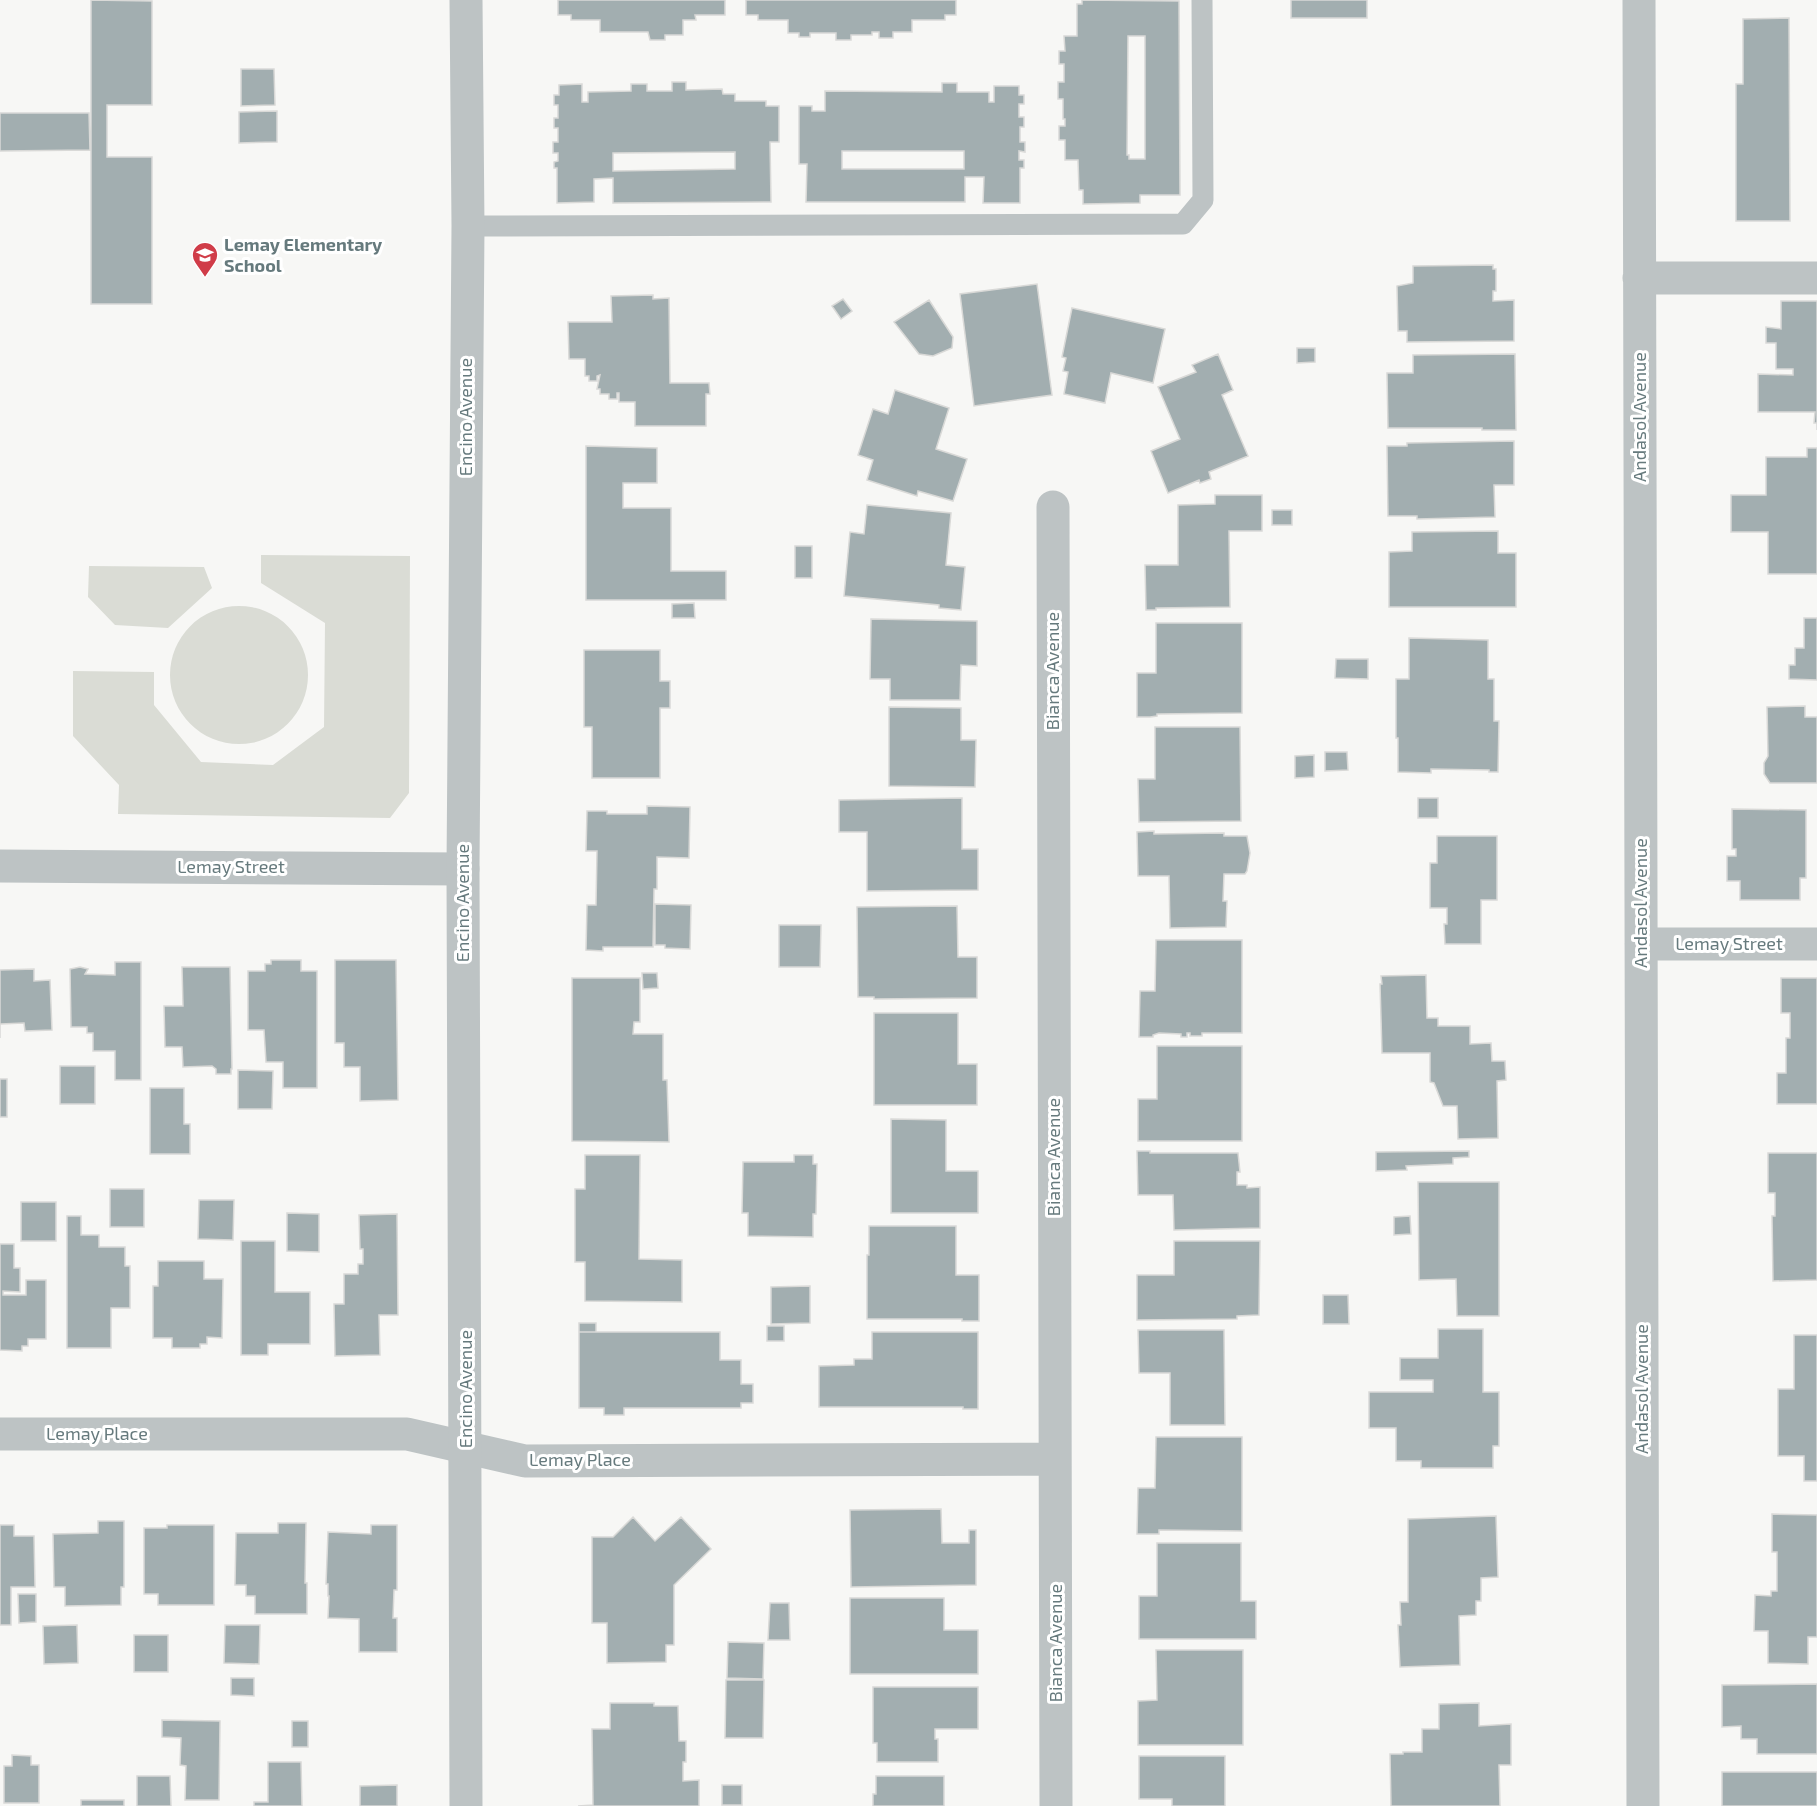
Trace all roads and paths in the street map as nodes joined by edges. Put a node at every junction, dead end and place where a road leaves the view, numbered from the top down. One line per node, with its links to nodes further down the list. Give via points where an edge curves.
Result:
1 (466, 0): 4 (street, Encino Avenue)
2 (1202, 0): 4 (lane, via 1203,200 1183,224)
3 (1639, 0): 5 (street, Andasol Avenue)
4 (468, 226): 9 (street, Encino Avenue)
5 (1639, 278): 6 (street); 10 (street, Andasol Avenue)
6 (1817, 278)
7 (1053, 507): 14 (street, Bianca Avenue)
8 (0, 866): 9 (street, Lemay Street)
9 (463, 869): 13 (street, Encino Avenue)
10 (1641, 944): 11 (street, Lemay Street); 17 (street, Andasol Avenue)
11 (1817, 944)
12 (0, 1434): 13 (street, Lemay Place, via 407,1434)
13 (466, 1447): 14 (street, Lemay Place, via 525,1461); 15 (street, Encino Avenue)
14 (1055, 1459): 16 (street, Bianca Avenue)
15 (466, 1806)
16 (1056, 1806)
17 (1643, 1806)

